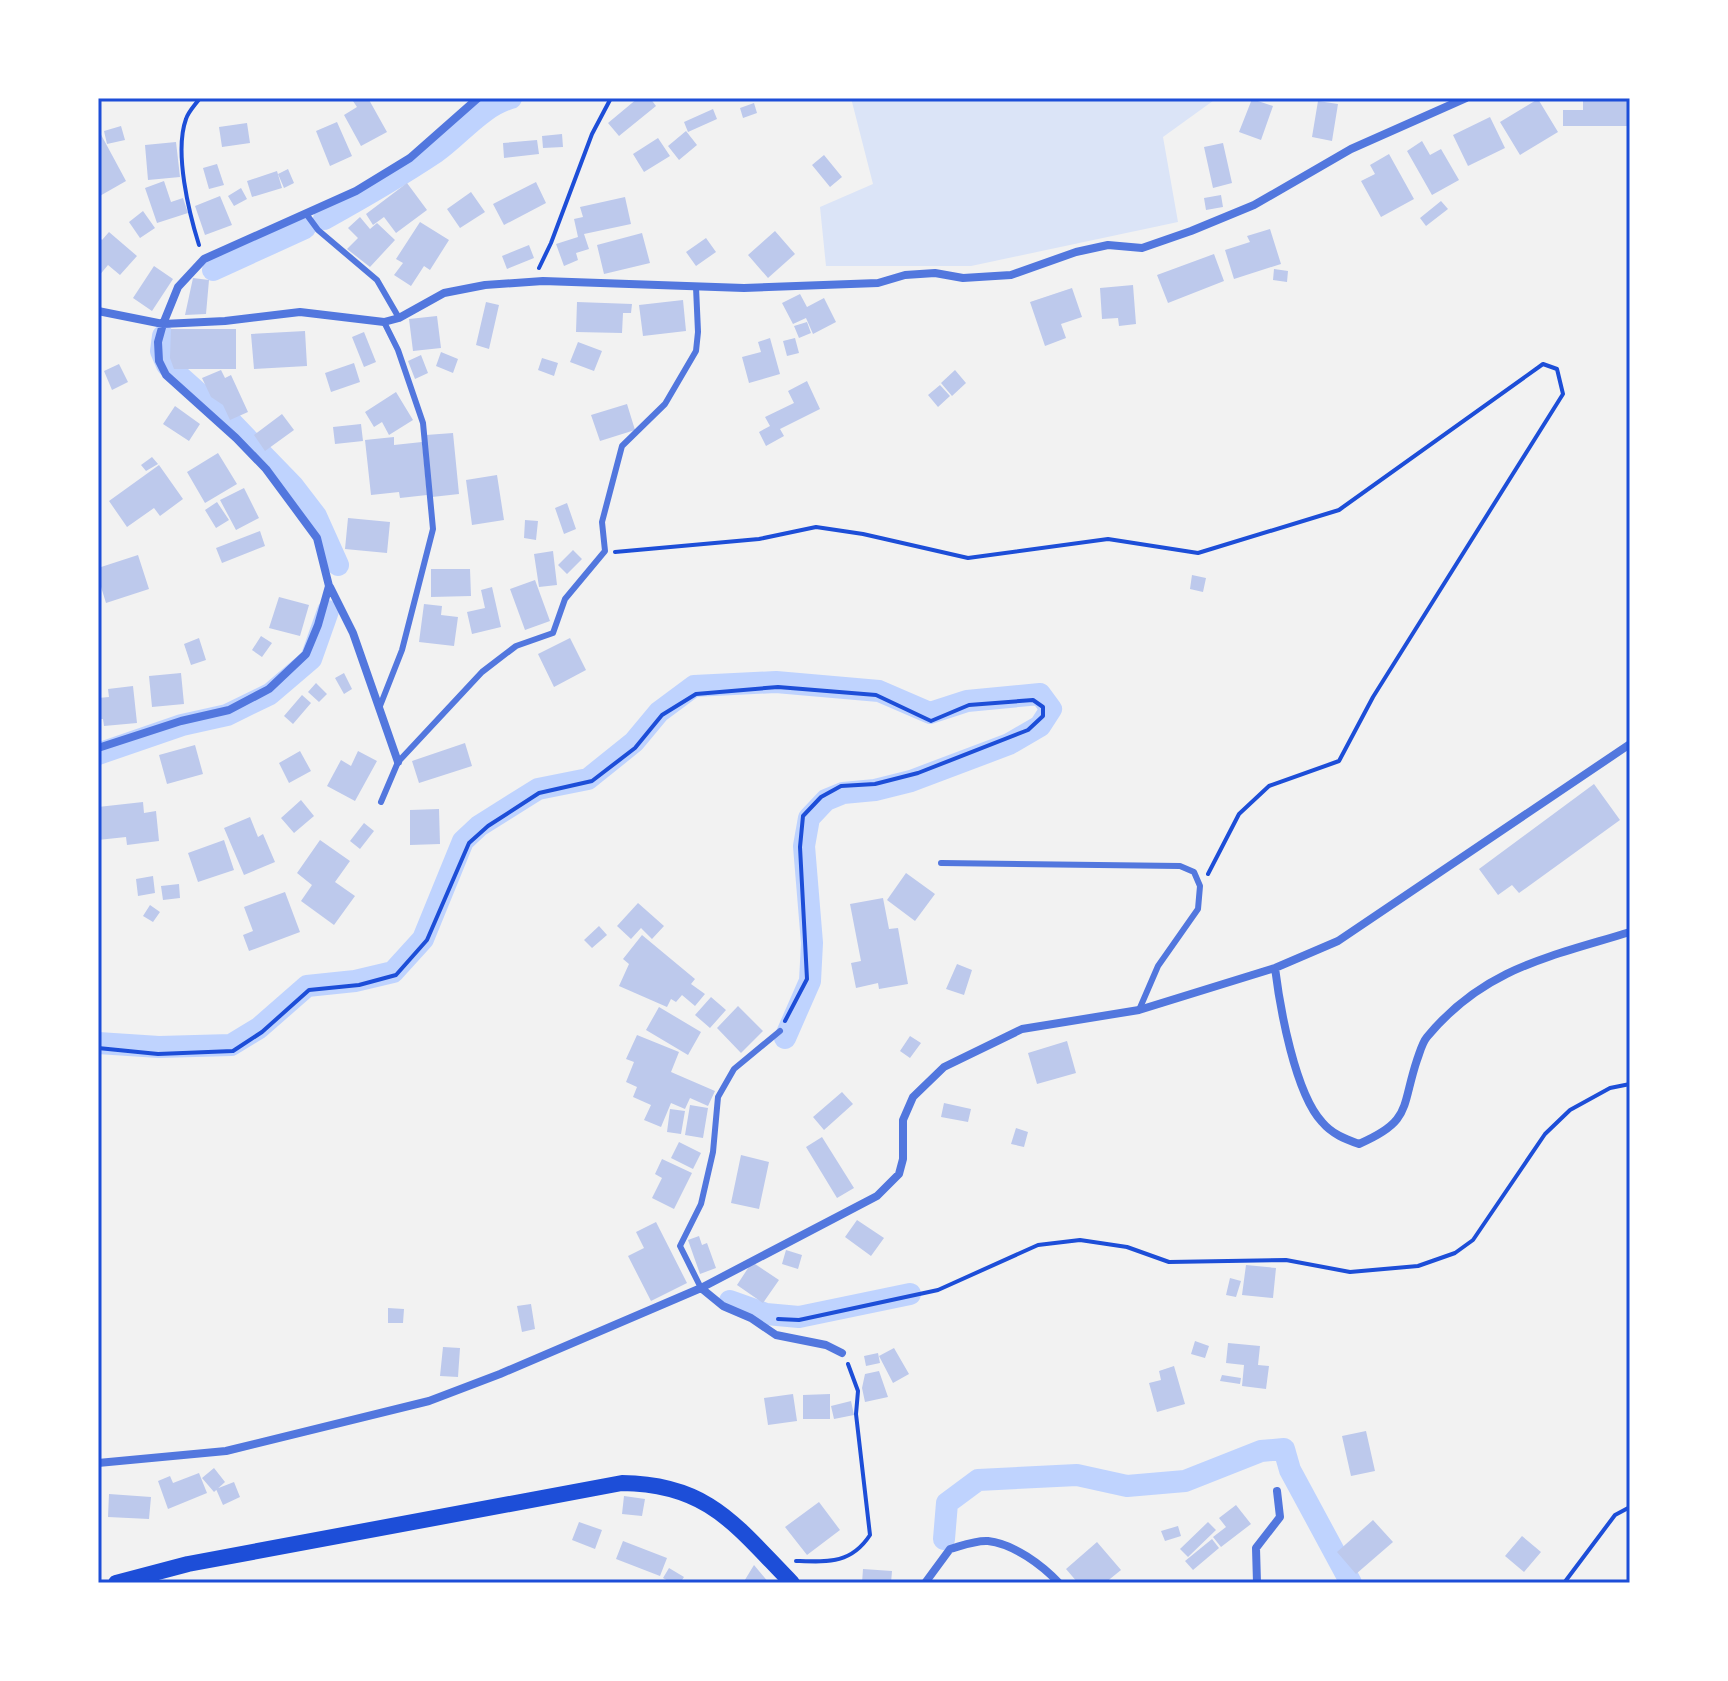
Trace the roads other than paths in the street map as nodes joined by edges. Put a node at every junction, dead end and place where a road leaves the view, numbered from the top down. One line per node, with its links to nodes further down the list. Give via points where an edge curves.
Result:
1 (478, 98): 3 (street, via 410,158)
2 (1466, 98): 4 (street, via 1351,149 1254,205 1142,248 1108,245 1011,275 963,278 935,273 878,283)
3 (307, 215): 6 (lane, via 377,280); 8 (street, via 204,259 178,287)
4 (696, 287): 6 (street, via 543,281 485,285 444,293); 13 (lane, via 696,351 665,404 622,446 602,522 605,551 565,599 553,633 516,646 482,672)
5 (98, 311): 8 (street)
6 (399, 318): 7 (street)
7 (384, 322): 8 (street, via 300,312); 10 (lane, via 423,423 433,529 402,650)
8 (163, 324): 9 (street, via 159,361 166,375 266,469 317,538)
9 (329, 586): 10 (street); 12 (street, via 306,654 269,689 229,710)
10 (380, 706): 13 (street)
11 (1630, 744): 17 (street, via 1338,941)
12 (98, 748)
13 (398, 762): 14 (lane)
14 (381, 802)
15 (941, 863): 18 (lane, via 1180,866 1194,872 1200,886 1198,909 1158,966)
16 (1630, 932): 17 (street, via 1524,964 1489,982 1424,1040 1403,1113 1384,1133 1359,1144 1320,1121 1306,1096 1282,1021)
17 (1275, 968): 18 (street)
18 (1139, 1010): 20 (street, via 1022,1029 944,1067 913,1097 903,1120 899,1174 888,1188)
19 (780, 1031): 20 (lane, via 734,1069 718,1097 701,1204 680,1246)
20 (701, 1288): 21 (street, via 776,1335); 22 (street, via 429,1401 226,1451)
21 (842, 1353)
22 (98, 1463)
23 (1277, 1491): 28 (street, via 1280,1517 1256,1548)
24 (116, 1583): 25 (main road, via 204,1561 622,1483 682,1491 721,1512)
25 (792, 1583)
26 (925, 1583): 27 (street, via 950,1549 986,1541 1045,1568)
27 (1059, 1583)
28 (1257, 1583)

